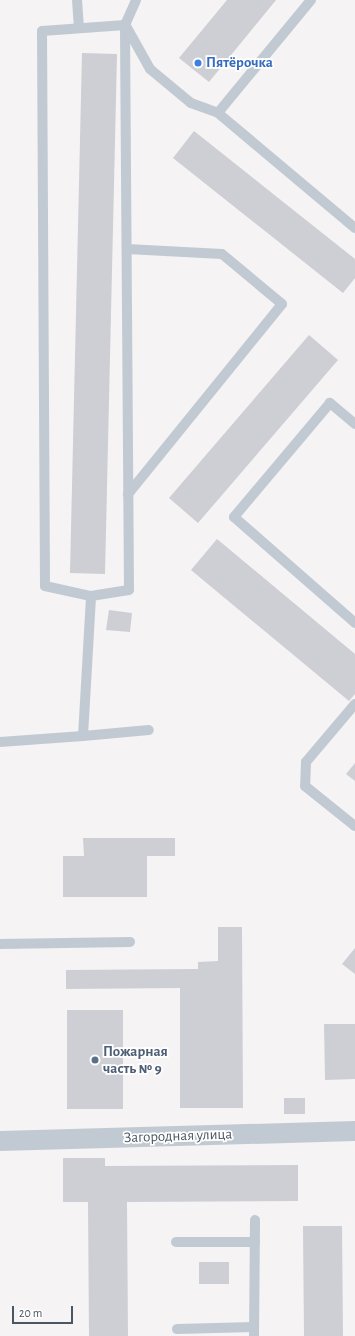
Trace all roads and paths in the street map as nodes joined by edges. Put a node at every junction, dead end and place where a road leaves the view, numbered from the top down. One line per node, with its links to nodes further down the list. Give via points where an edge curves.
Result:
1 (78, 0): 5 (lane)
2 (136, 0): 4 (lane)
3 (311, 0): 6 (lane)
4 (125, 25): 5 (lane); 6 (lane, via 150,69 191,102); 8 (lane)
5 (79, 28): 11 (lane, via 42,31 45,586)
6 (218, 113): 7 (lane)
7 (355, 228)
8 (127, 249): 10 (lane); 10 (lane, via 222,254 282,304)
9 (355, 424): 12 (lane, via 330,403 234,517)
10 (128, 494): 11 (lane, via 129,590)
11 (91, 596): 15 (lane)
12 (355, 623)
13 (355, 704): 17 (lane, via 306,762 305,786)
14 (149, 730): 15 (lane)
15 (83, 736): 16 (lane)
16 (0, 742)
17 (355, 826)
18 (130, 942): 19 (lane)
19 (0, 944)
20 (355, 1131): 21 (street, Загородная улица)
21 (0, 1141)
22 (255, 1220): 24 (lane)
23 (176, 1242): 24 (lane)
24 (255, 1242): 26 (lane)
25 (177, 1329): 26 (lane)
26 (254, 1332)

